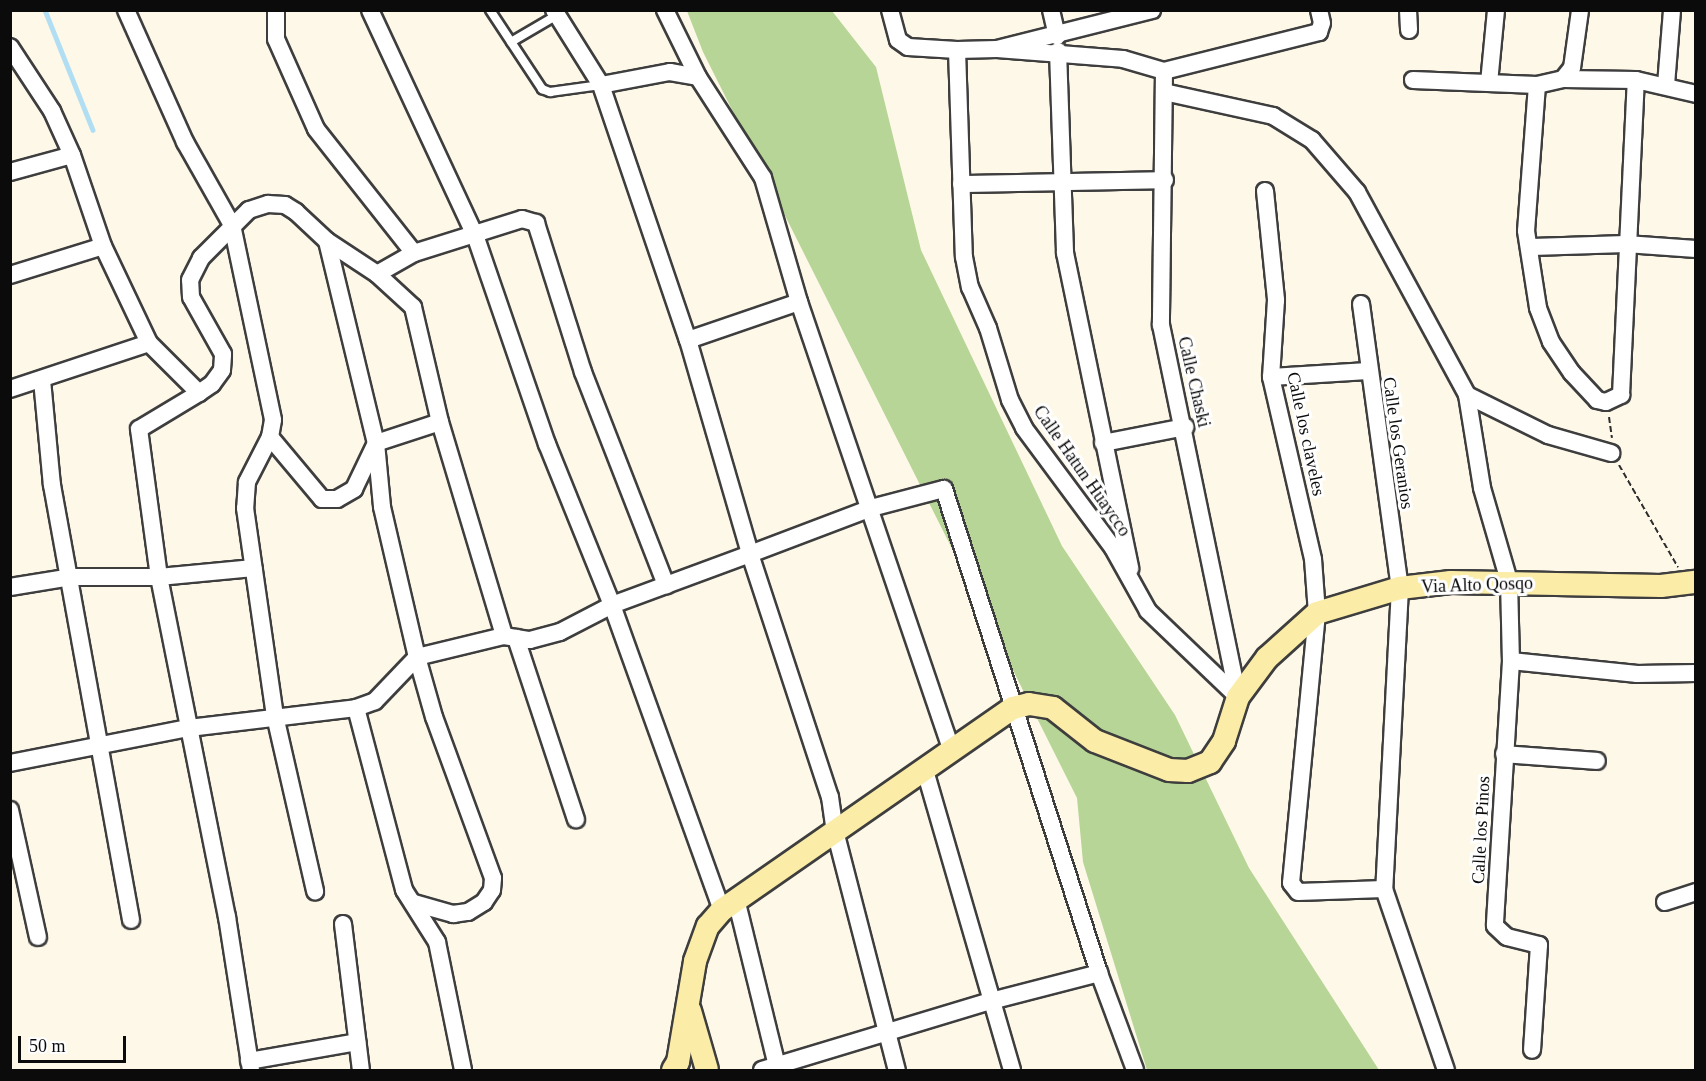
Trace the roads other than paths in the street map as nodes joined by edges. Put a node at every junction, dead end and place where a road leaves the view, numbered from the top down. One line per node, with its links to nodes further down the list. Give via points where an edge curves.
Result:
1 (126, 10): 38 (street, via 185,142)
2 (276, 10): 45 (street, via 276,39 316,129)
3 (370, 10): 39 (street)
4 (490, 10): 16 (lane)
5 (665, 10): 22 (street)
6 (891, 10): 19 (street, via 898,40 908,47)
7 (1051, 10): 17 (street)
8 (1152, 10): 17 (street)
9 (1319, 10): 21 (street, via 1322,23 1318,32)
10 (1408, 10): 15 (street)
11 (1496, 10): 26 (street)
12 (1580, 10): 23 (street, via 1572,68)
13 (1672, 10): 29 (street)
14 (555, 13): 16 (lane); 27 (street)
15 (1409, 30)
16 (511, 42): 27 (lane, via 546,91)
17 (1057, 43): 19 (street); 21 (street); 35 (street)
18 (10, 47): 20 (street)
19 (957, 50): 36 (street, Calle Hatun Huaycco)
20 (17, 70): 32 (street, via 52,111)
21 (1164, 71): 30 (street, Calle Chaski)
22 (698, 77): 27 (street, via 670,72); 48 (street, via 763,178)
23 (1563, 79): 25 (street); 28 (street)
24 (1413, 80): 26 (street)
25 (1636, 81): 29 (street); 41 (street)
26 (1489, 83): 28 (street)
27 (601, 85): 50 (street)
28 (1537, 85): 43 (street, via 1526,197 1526,231)
29 (1666, 85): 31 (street)
30 (1164, 92): 34 (street, Calle Chaski); 57 (street, Calle los Pinos, via 1273,116 1312,140 1357,192)
31 (1695, 94)
32 (72, 155): 33 (street); 42 (street)
33 (10, 172)
34 (1165, 180): 35 (street); 59 (street, Calle Chaski, via 1161,325)
35 (1061, 182): 36 (street); 62 (street, via 1065,253)
36 (961, 184): 72 (street, Calle Hatun Huaycco, via 964,256 970,287 988,328 1010,400 1024,428 1113,548)
37 (1265, 191): 53 (street, Calle los claveles, via 1275,300)
38 (232, 225): 40 (street, via 249,210 268,204 285,205); 56 (street, via 201,258 190,280 191,297 223,354 222,370 213,384); 60 (street, via 273,420)
39 (475, 235): 45 (street); 71 (street, via 522,219 536,223 583,372); 75 (street, via 547,444)
40 (327, 241): 46 (street); 61 (street)
41 (1626, 244): 43 (street); 43 (street, via 1621,395 1606,402 1591,394 1551,342 1538,308); 44 (street)
42 (103, 246): 47 (street); 51 (street)
43 (1532, 247)
44 (1695, 249)
45 (414, 254): 46 (street)
46 (377, 274): 58 (street, via 412,307)
47 (10, 275)
48 (799, 302): 50 (street); 64 (street)
49 (1361, 304): 52 (street, Calle los Geranios)
50 (688, 340): 65 (street)
51 (150, 343): 54 (street); 56 (street)
52 (1368, 371): 53 (street); 74 (street, Calle los Geranios)
53 (1271, 377): 76 (street, Calle los claveles, via 1312,559)
54 (42, 380): 55 (street); 67 (street, via 52,485)
55 (10, 389)
56 (199, 393): 68 (street, via 139,429)
57 (1467, 395): 63 (street, via 1548,435); 69 (street, Calle los Pinos, via 1482,488)
58 (440, 422): 61 (street); 77 (street)
59 (1185, 427): 62 (street); 81 (street, Calle Chaski)
60 (270, 437): 61 (street, via 322,499 337,499 354,489); 66 (street, via 247,482 245,508)
61 (376, 443): 78 (street, via 382,507)
62 (1103, 443): 72 (street)
63 (1611, 453)
64 (871, 508): 65 (street); 83 (street, via 944,489); 87 (street)
65 (750, 554): 71 (street); 94 (street, via 830,797)
66 (254, 568): 68 (street); 84 (street)
67 (72, 577): 68 (street); 73 (street); 86 (street)
68 (159, 577): 85 (street)
69 (1509, 581): 70 (street, Via Alto Qosqo); 74 (street, Via Alto Qosqo); 79 (street, Calle los Pinos)
70 (1691, 583)
71 (666, 585): 75 (street)
72 (1134, 586): 81 (street, Calle Hatun Huaycco, via 1148,611)
73 (10, 587)
74 (1400, 588): 76 (street, Via Alto Qosqo); 95 (street, Calle los Geranios)
75 (612, 605): 77 (street, via 560,632 530,640); 100 (street)
76 (1317, 613): 81 (street, Via Alto Qosqo, via 1267,657); 95 (street, Calle los claveles, via 1292,887 1298,892)
77 (510, 637): 78 (street); 93 (street)
78 (417, 657): 82 (street, via 375,701); 99 (street, via 434,717 493,878 484,902 468,912 453,914)
79 (1511, 661): 80 (street, via 1637,674); 88 (street, Calle los Pinos)
80 (1695, 673)
81 (1238, 697): 83 (street, Via Alto Qosqo, via 1224,741 1210,762 1188,771 1169,770 1095,741 1053,708 1029,704)
82 (356, 708): 84 (street); 99 (street, via 404,890)
83 (1013, 708): 87 (street); 104 (street)
84 (275, 716): 85 (street); 96 (street)
85 (189, 728): 86 (street); 110 (street, via 227,917)
86 (98, 746): 90 (street); 101 (street)
87 (951, 749): 91 (street)
88 (1504, 754): 89 (street); 109 (street, Calle los Pinos, via 1495,926 1507,936 1539,945)
89 (1597, 761)
90 (10, 763)
91 (924, 767): 94 (street); 105 (street)
92 (10, 810): 103 (street)
93 (576, 819)
94 (835, 831): 100 (street); 107 (street)
95 (1384, 889): 119 (street)
96 (315, 891)
97 (1695, 892): 98 (street)
98 (1665, 902)
99 (414, 903): 113 (street, via 437,942)
100 (729, 905): 106 (street, via 708,926 695,962); 111 (street)
101 (131, 920)
102 (343, 924): 108 (street)
103 (38, 937)
104 (1099, 973): 105 (street); 118 (street)
105 (991, 1001): 107 (street); 117 (street)
106 (689, 1007): 114 (street); 115 (street)
107 (885, 1033): 111 (street); 116 (street)
108 (357, 1042): 110 (street); 112 (street)
109 (1532, 1050)
110 (250, 1066)
111 (770, 1069)
112 (361, 1071)
113 (463, 1071)
114 (673, 1071)
115 (707, 1071)
116 (897, 1071)
117 (1012, 1071)
118 (1135, 1071)
119 (1446, 1071)

